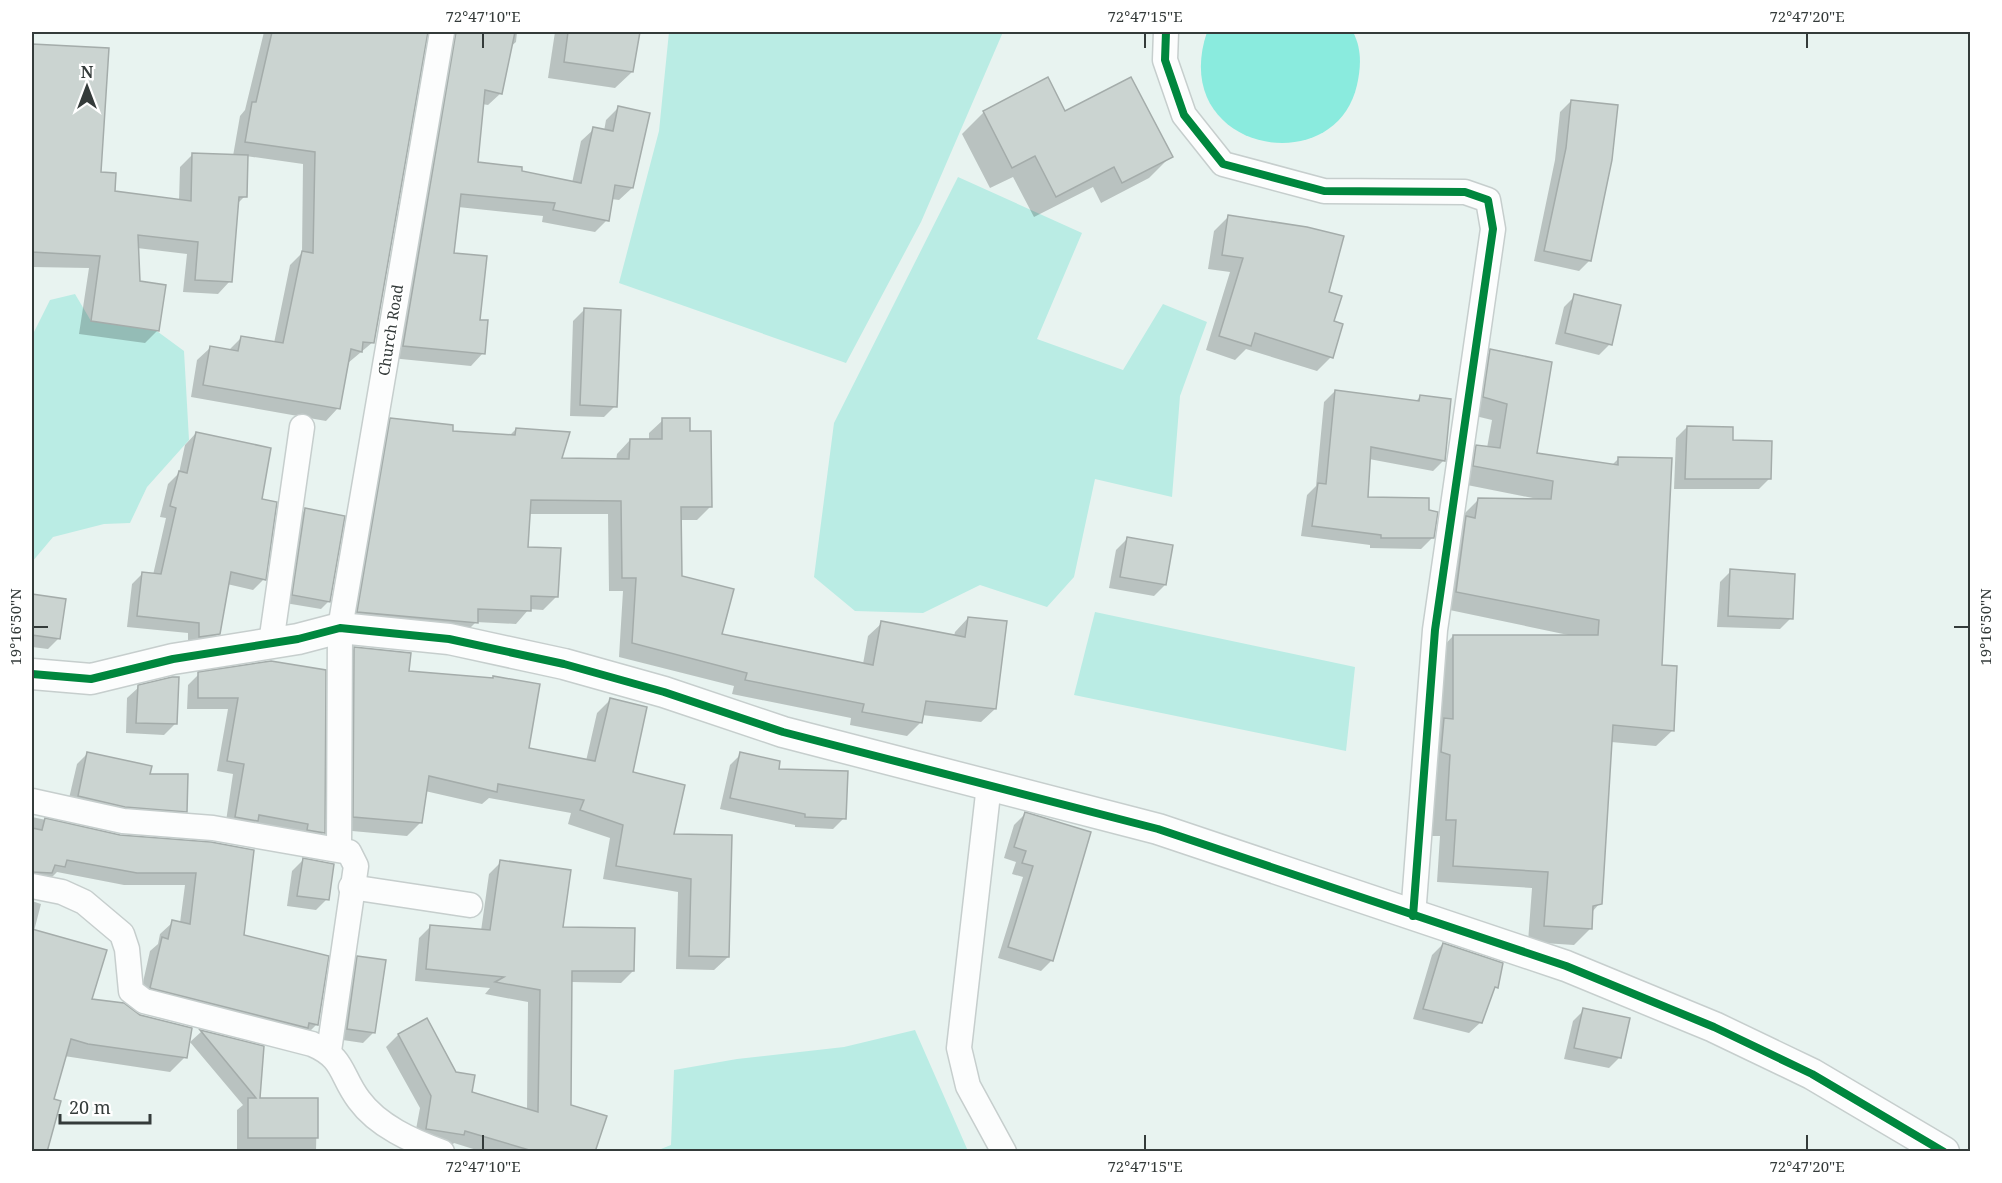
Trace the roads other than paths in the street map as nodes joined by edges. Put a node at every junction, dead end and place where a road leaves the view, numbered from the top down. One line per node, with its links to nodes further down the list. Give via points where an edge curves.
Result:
1 (442, 32): 4 (street, Church Road)
2 (1166, 32): 13 (street, via 1165,60 1184,115 1223,164 1324,191 1454,192 1488,200 1493,229 1435,630)
3 (302, 427): 5 (street)
4 (340, 628): 5 (street); 7 (street, via 449,639 564,664 783,732); 9 (street, Church Road)
5 (271, 643): 6 (street, via 173,659 91,679)
6 (32, 674)
7 (990, 785): 13 (street, via 1158,829); 16 (street, via 959,1048 968,1086)
8 (32, 801): 9 (street, via 123,821 213,828)
9 (339, 849): 11 (street, via 355,859)
10 (32, 886): 14 (street, via 62,892 84,902 122,934 130,991 144,1001)
11 (351, 887): 12 (street); 14 (street)
12 (470, 905)
13 (1413, 916): 17 (street, via 1566,966 1714,1027 1812,1074)
14 (329, 1051): 15 (street, via 358,1100 378,1120 417,1143)
15 (442, 1152)
16 (1004, 1152)
17 (1944, 1152)

